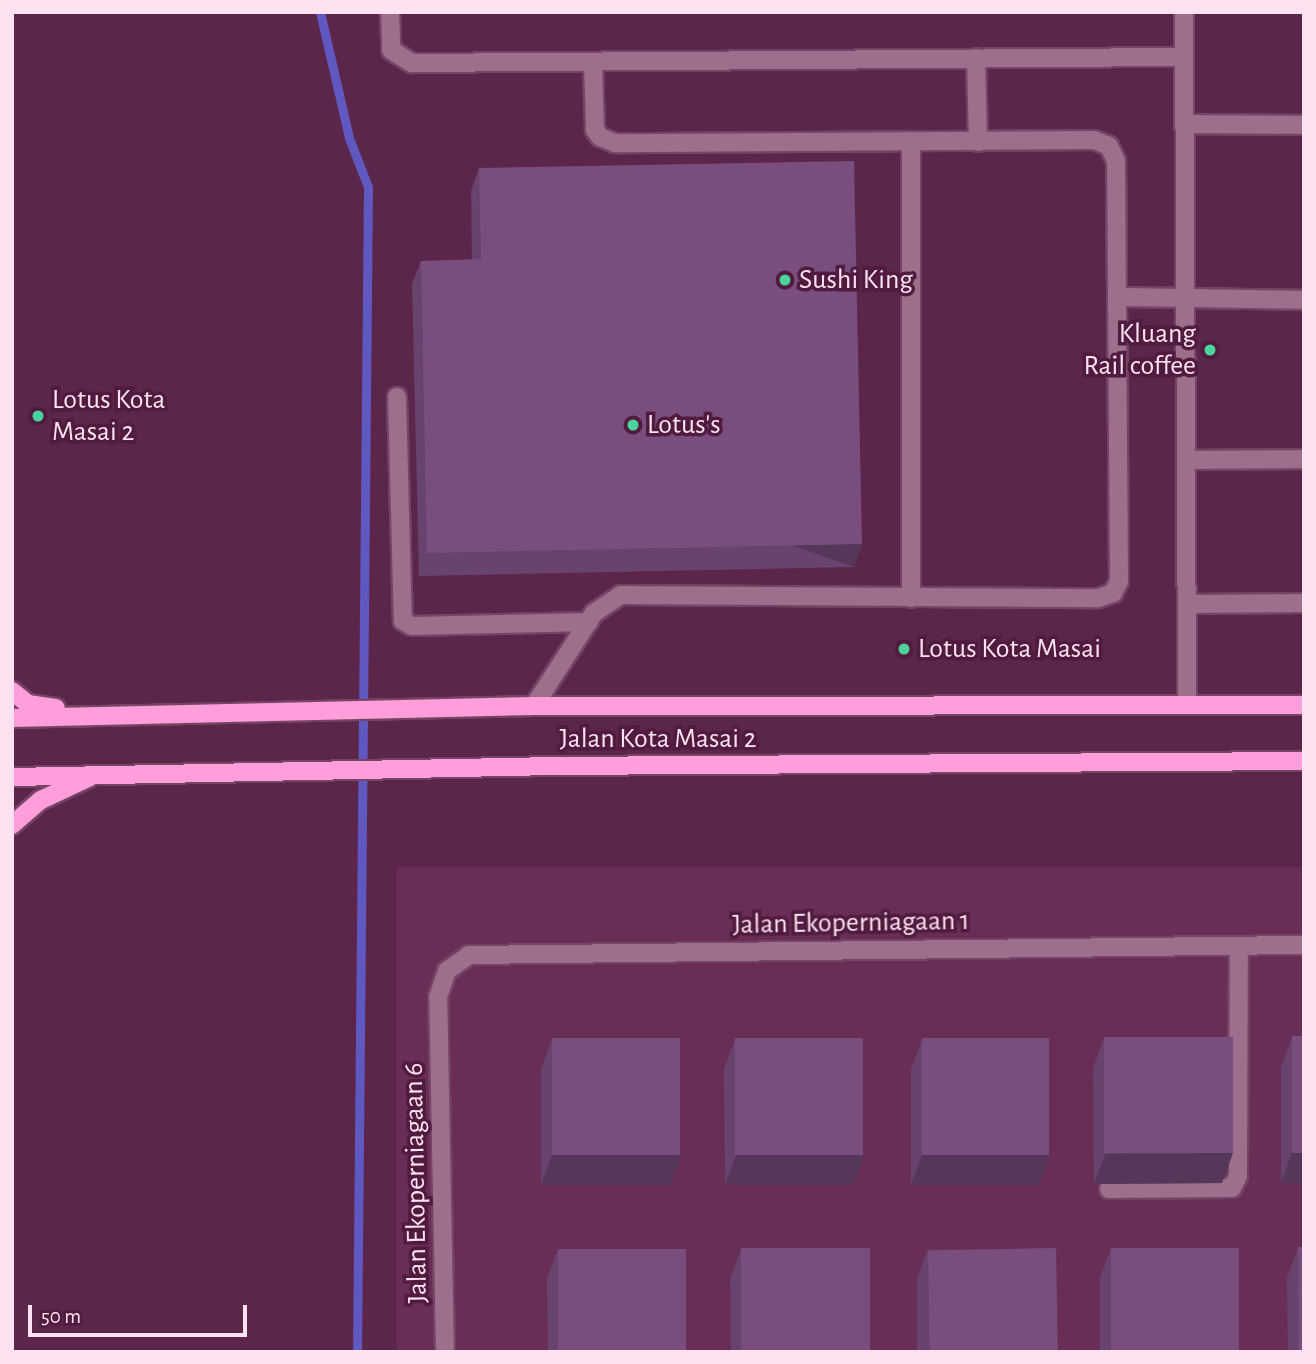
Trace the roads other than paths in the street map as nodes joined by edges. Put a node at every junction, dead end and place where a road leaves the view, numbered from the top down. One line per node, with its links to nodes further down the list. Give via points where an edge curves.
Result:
1 (390, 12): 5 (street, via 391,50 404,61)
2 (1184, 12): 3 (street)
3 (1184, 57): 4 (street); 6 (street)
4 (976, 58): 5 (street); 9 (street)
5 (593, 62): 8 (street, via 593,121 607,142)
6 (1185, 124): 7 (street); 11 (street)
7 (1304, 125)
8 (911, 141): 9 (street); 16 (street)
9 (978, 142): 10 (street, via 1094,140 1109,146 1116,161)
10 (1117, 297): 11 (street); 16 (street, via 1117,590 1098,598)
11 (1187, 300): 12 (street); 15 (street)
12 (1304, 300)
13 (397, 397): 19 (street, via 401,615 406,624)
14 (1304, 458): 15 (street)
15 (1188, 460): 18 (street)
16 (911, 598): 19 (street, via 621,595 605,603)
17 (1304, 603): 18 (street)
18 (1188, 604): 21 (street)
19 (589, 622): 23 (street)
20 (12, 691): 24 (main road, via 28,704)
21 (1187, 705): 22 (main road, Jalan Kota Masai 2); 23 (main road, Jalan Kota Masai 2)
22 (1304, 705)
23 (534, 706): 24 (main road, Jalan Kota Masai 2)
24 (108, 715): 25 (main road, Jalan Kota Masai 2)
25 (12, 718)
26 (1304, 761): 27 (main road, Jalan Kota Masai 2)
27 (100, 773): 28 (main road, Jalan Kota Masai 2); 29 (main road, via 41,800)
28 (12, 777)
29 (12, 825)
30 (1304, 945): 31 (street, Jalan Ekoperniagaan 1)
31 (1239, 946): 32 (street, Jalan Ekoperniagaan 1, via 482,953 456,961 447,971 440,983); 33 (street, via 1238,1176 1232,1188)
32 (439, 1013): 34 (street, Jalan Ekoperniagaan 6)
33 (1109, 1189)
34 (445, 1352)

